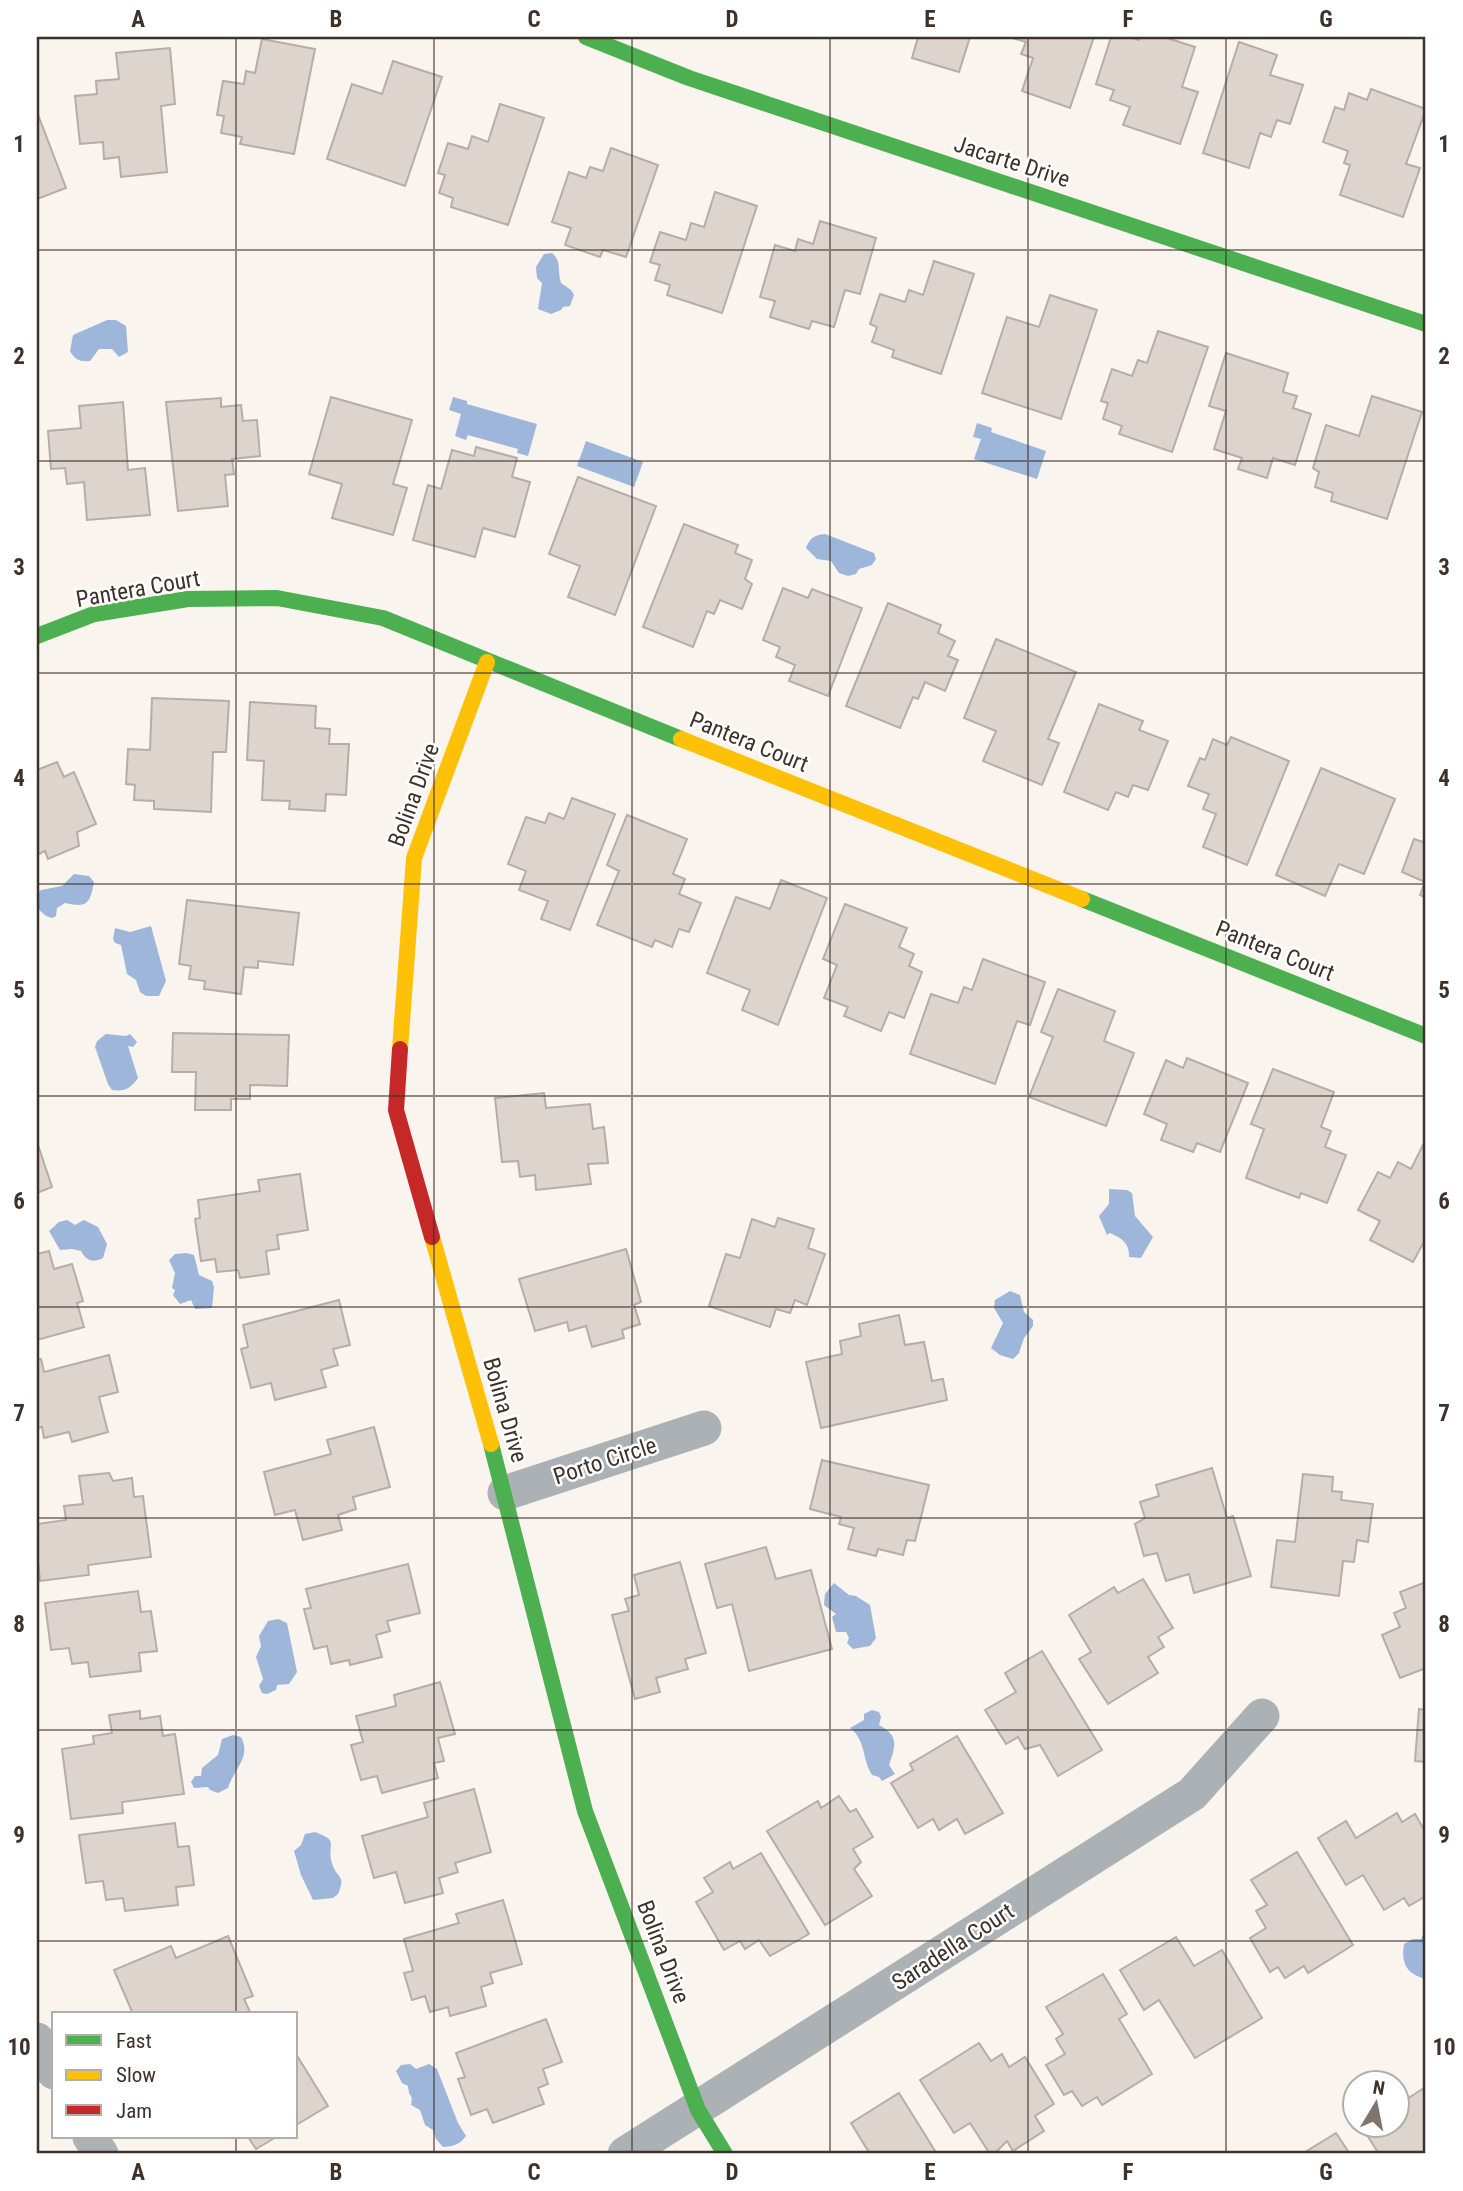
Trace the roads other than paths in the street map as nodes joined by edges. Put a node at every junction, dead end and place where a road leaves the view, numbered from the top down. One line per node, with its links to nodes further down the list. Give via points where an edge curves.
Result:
1 (586, 37): 2 (street, Jacarte Drive, via 689,79)
2 (1426, 324)
3 (37, 636): 4 (street, Pantera Court, via 94,614 188,599 277,598 383,618)
4 (487, 662): 5 (street, Pantera Court); 7 (street, Bolina Drive, via 414,858 396,1110)
5 (1426, 1036)
6 (704, 1428): 7 (street, Porto Circle)
7 (505, 1493): 11 (street, Bolina Drive, via 585,1811)
8 (1262, 1716): 11 (street, Saradella Court, via 1192,1794)
9 (37, 2040): 10 (street)
10 (52, 2068)
11 (698, 2110): 14 (street, Saradella Court); 15 (street, Bolina Drive)
12 (91, 2138): 13 (street)
13 (101, 2154)
14 (625, 2154)
15 (726, 2154)

